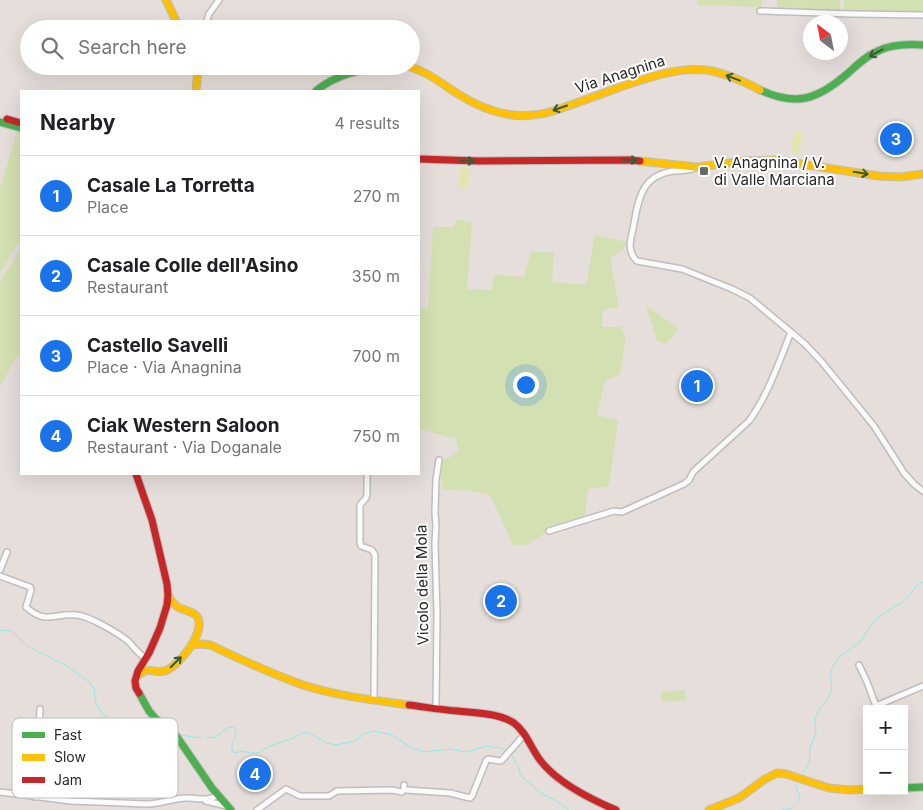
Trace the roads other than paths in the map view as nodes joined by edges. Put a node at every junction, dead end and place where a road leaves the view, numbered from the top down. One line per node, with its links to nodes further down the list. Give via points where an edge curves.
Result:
1 (166, 0): 5 (main road)
2 (219, 0): 6 (street)
3 (760, 10): 4 (street)
4 (923, 15)
5 (176, 20)
6 (207, 20)
7 (923, 45): 8 (main road, Via Anagnina, one-way to 8, via 898,45 878,51 828,90 802,99 773,96 717,72 681,70 652,76 552,111 528,116 478,106)
8 (420, 70)
9 (197, 75): 11 (main road)
10 (344, 75): 12 (main road)
11 (196, 90)
12 (317, 90)
13 (0, 117): 15 (main road)
14 (0, 122): 16 (main road)
15 (20, 123)
16 (20, 128)
17 (420, 159): 18 (main road, one-way to 18, via 492,162 629,160)
18 (696, 166): 19 (main road, one-way to 19, via 780,160 878,176); 20 (street, via 691,170 659,175 644,187 630,242 633,258 682,269 732,289 750,298)
19 (923, 174)
20 (791, 332): 24 (street, via 821,361 874,426 904,473); 25 (street, via 754,414 693,472 689,480 622,512 614,511)
21 (439, 460): 41 (street, Vicolo della Mola, via 435,514)
22 (136, 475): 29 (main road, via 152,520)
23 (367, 475): 40 (street, via 367,494 360,505 360,542 374,555)
24 (923, 491)
25 (549, 531)
26 (8, 552): 27 (street)
27 (0, 570)
28 (0, 576): 35 (street, via 30,587 26,607 41,617 83,616 127,641 140,655)
29 (168, 595): 30 (main road); 31 (main road)
30 (180, 610): 31 (main road, via 171,612); 32 (main road, via 196,616)
31 (163, 621): 35 (main road)
32 (199, 630): 33 (main road); 34 (main road, via 203,640)
33 (192, 645): 34 (main road); 37 (main road, one-way to 33, via 172,667)
34 (210, 645): 40 (main road, via 314,688)
35 (147, 656): 37 (main road); 38 (main road)
36 (860, 665): 39 (street, via 876,706)
37 (155, 670): 38 (main road, via 145,670)
38 (136, 678): 44 (main road, via 136,688)
39 (923, 686)
40 (374, 699): 41 (main road)
41 (436, 709): 45 (main road, via 508,720)
42 (40, 710): 43 (street)
43 (40, 718)
44 (155, 718)
45 (524, 735): 53 (street, via 505,758 486,761 470,798); 61 (main road, via 539,760 554,774 591,799)
46 (178, 738): 55 (main road)
47 (404, 785): 53 (street, via 405,790)
48 (427, 785): 53 (street)
49 (923, 787): 50 (main road)
50 (908, 788)
51 (863, 789): 62 (main road, via 829,788 777,773 739,798)
52 (402, 792): 60 (street, via 337,791 330,796 300,796 286,789)
53 (427, 792)
54 (12, 794): 56 (street)
55 (218, 795): 58 (street); 59 (main road)
56 (0, 798)
57 (43, 798): 58 (street, via 147,804)
58 (198, 799): 59 (street)
59 (230, 808)
60 (257, 810)
61 (616, 810)
62 (709, 810)

